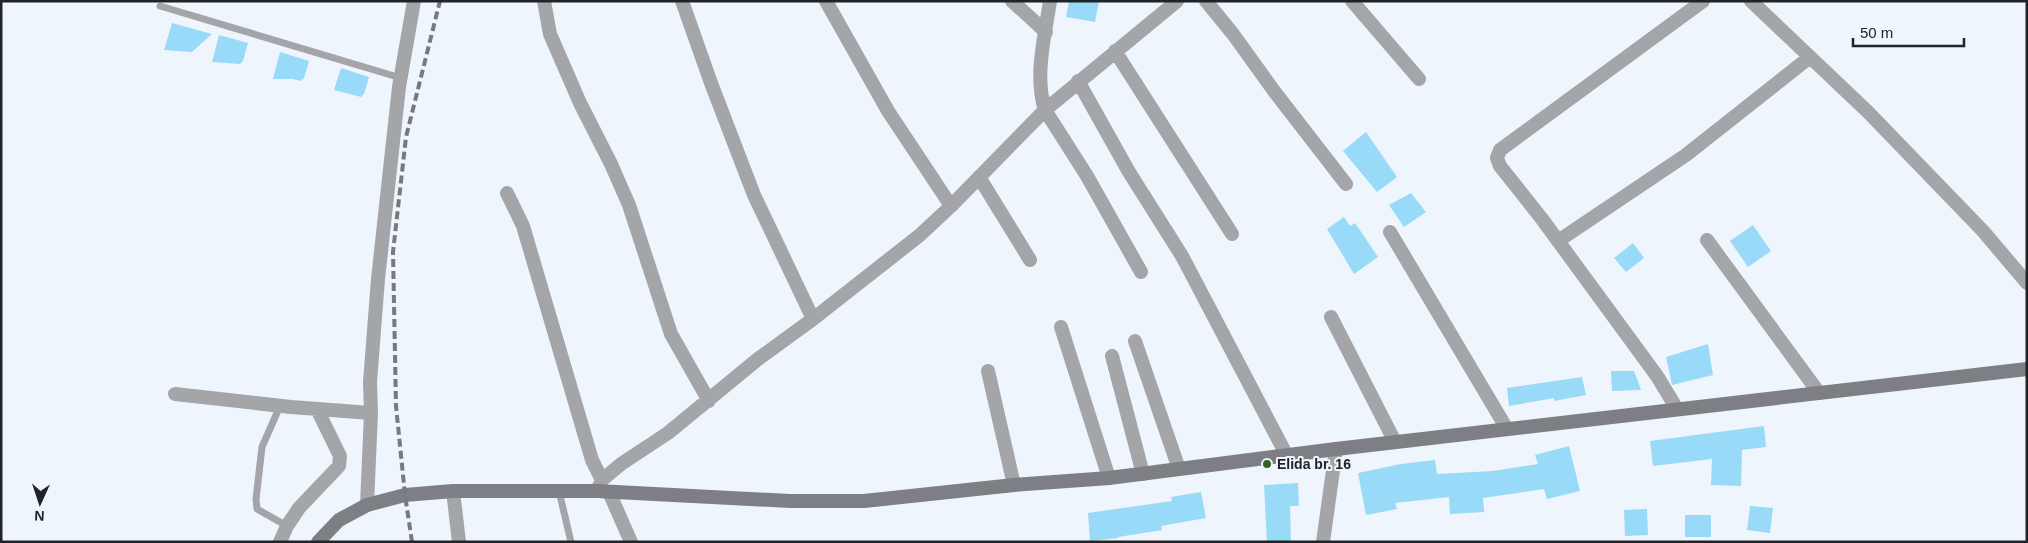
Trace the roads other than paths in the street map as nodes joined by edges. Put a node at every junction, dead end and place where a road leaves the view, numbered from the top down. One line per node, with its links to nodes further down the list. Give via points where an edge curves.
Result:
1 (414, 1): 16 (street)
2 (544, 1): 40 (street, via 550,34 629,205 671,334)
3 (682, 1): 32 (street, via 754,195)
4 (826, 1): 23 (street, via 888,110)
5 (1012, 1): 13 (street)
6 (1050, 1): 13 (street)
7 (1177, 1): 14 (street)
8 (1206, 1): 21 (street)
9 (1352, 1): 17 (street)
10 (1703, 1): 27 (street, via 1500,150 1497,158 1500,166)
11 (1751, 1): 15 (street)
12 (160, 6): 16 (lane)
13 (1046, 32): 19 (street, via 1040,82)
14 (1115, 51): 18 (street); 25 (street)
15 (1810, 58): 27 (street, via 1686,155); 30 (street, via 1868,112 1983,231)
16 (401, 78): 44 (street, via 378,278)
17 (1419, 79)
18 (1078, 81): 19 (street); 48 (street, via 1129,172 1182,256)
19 (1044, 110): 20 (street); 29 (street, via 1087,176)
20 (979, 177): 23 (street); 28 (street)
21 (1346, 184)
22 (507, 193): 53 (street, via 523,226)
23 (951, 206): 32 (street, via 920,235)
24 (1390, 232): 45 (street)
25 (1232, 234)
26 (1707, 240): 38 (street)
27 (1558, 241): 43 (street, via 1657,376)
28 (1030, 260)
29 (1140, 272)
30 (2027, 283)
31 (1331, 317): 46 (street)
32 (813, 319): 40 (street, via 758,359)
33 (1061, 327): 51 (street)
34 (1136, 341): 49 (street)
35 (1112, 356): 50 (street)
36 (2027, 369): 38 (main road)
37 (988, 371): 52 (street)
38 (1820, 393): 43 (main road)
39 (175, 394): 41 (street)
40 (709, 401): 53 (street, via 621,464)
41 (280, 406): 42 (street); 57 (lane, via 262,447 256,499 257,509)
42 (317, 409): 44 (street); 57 (street, via 340,456 339,466)
43 (1677, 409): 45 (main road)
44 (370, 413): 56 (street)
45 (1507, 429): 46 (main road)
46 (1395, 442): 47 (main road)
47 (1336, 449): 48 (main road); 63 (street)
48 (1287, 456): 49 (main road)
49 (1179, 469): 50 (main road)
50 (1143, 474): 51 (main road)
51 (1110, 478): 52 (main road)
52 (1014, 485): 53 (main road, via 864,501 790,502)
53 (603, 488): 54 (main road); 62 (street)
54 (559, 491): 55 (main road); 61 (lane)
55 (453, 492): 56 (main road, via 405,495); 60 (street)
56 (367, 505): 59 (main road, via 340,520)
57 (287, 526): 58 (street)
58 (280, 542)
59 (318, 542)
60 (459, 542)
61 (571, 542)
62 (631, 542)
63 (1323, 542)

